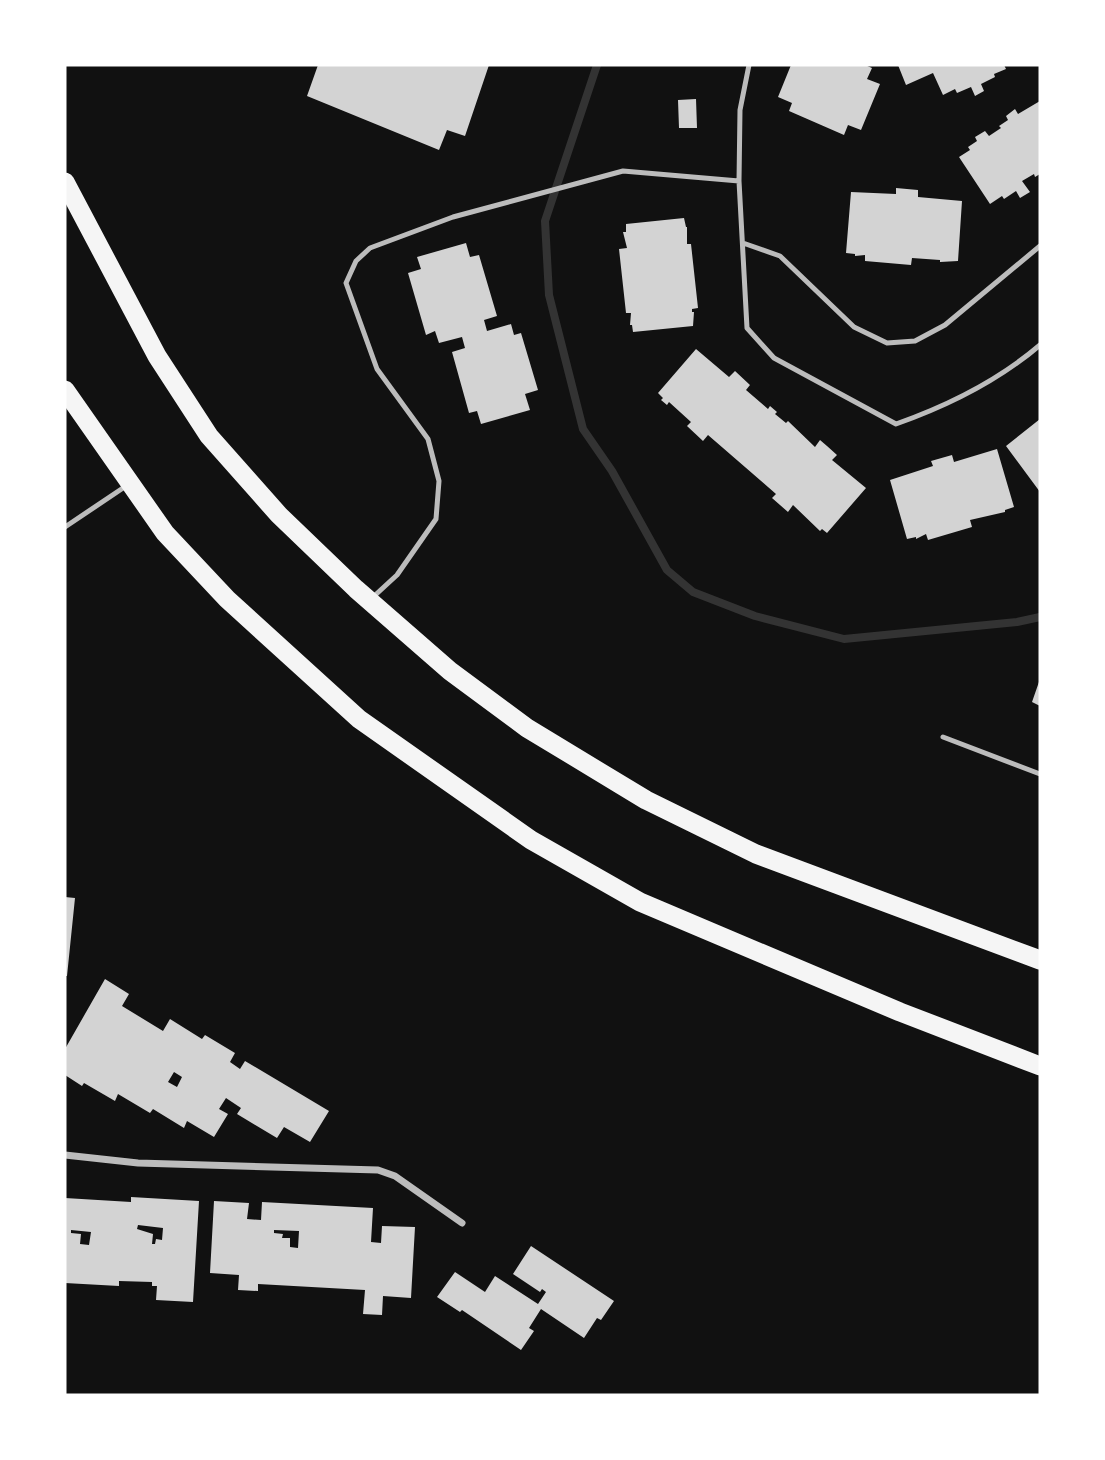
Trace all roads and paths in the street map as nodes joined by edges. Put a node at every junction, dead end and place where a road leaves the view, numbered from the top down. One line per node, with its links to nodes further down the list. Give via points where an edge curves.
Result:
1 (749, 65): 3 (lane, via 740,110)
2 (65, 181): 10 (highway, via 157,356 209,436 279,515)
3 (739, 181): 4 (lane); 10 (lane, via 623,171 453,217 370,248 356,261 346,283 377,369 428,439 439,481 436,519 397,575)
4 (743, 243): 5 (lane, via 780,256 854,327 887,343 915,341 945,325); 6 (lane, via 747,328 774,358 896,424 944,405 1020,362)
5 (1040, 246)
6 (1040, 345)
7 (65, 390): 8 (highway)
8 (129, 485): 9 (lane); 14 (highway, via 164,533 227,598 359,719 531,840 640,902)
9 (65, 527)
10 (371, 600): 13 (highway, via 450,671 527,728 646,800 756,854)
11 (943, 737): 12 (lane)
12 (1040, 774)
13 (1040, 960)
14 (1040, 1066)
15 (65, 1155): 16 (street, via 138,1163 378,1170 395,1175)
16 (462, 1223)

